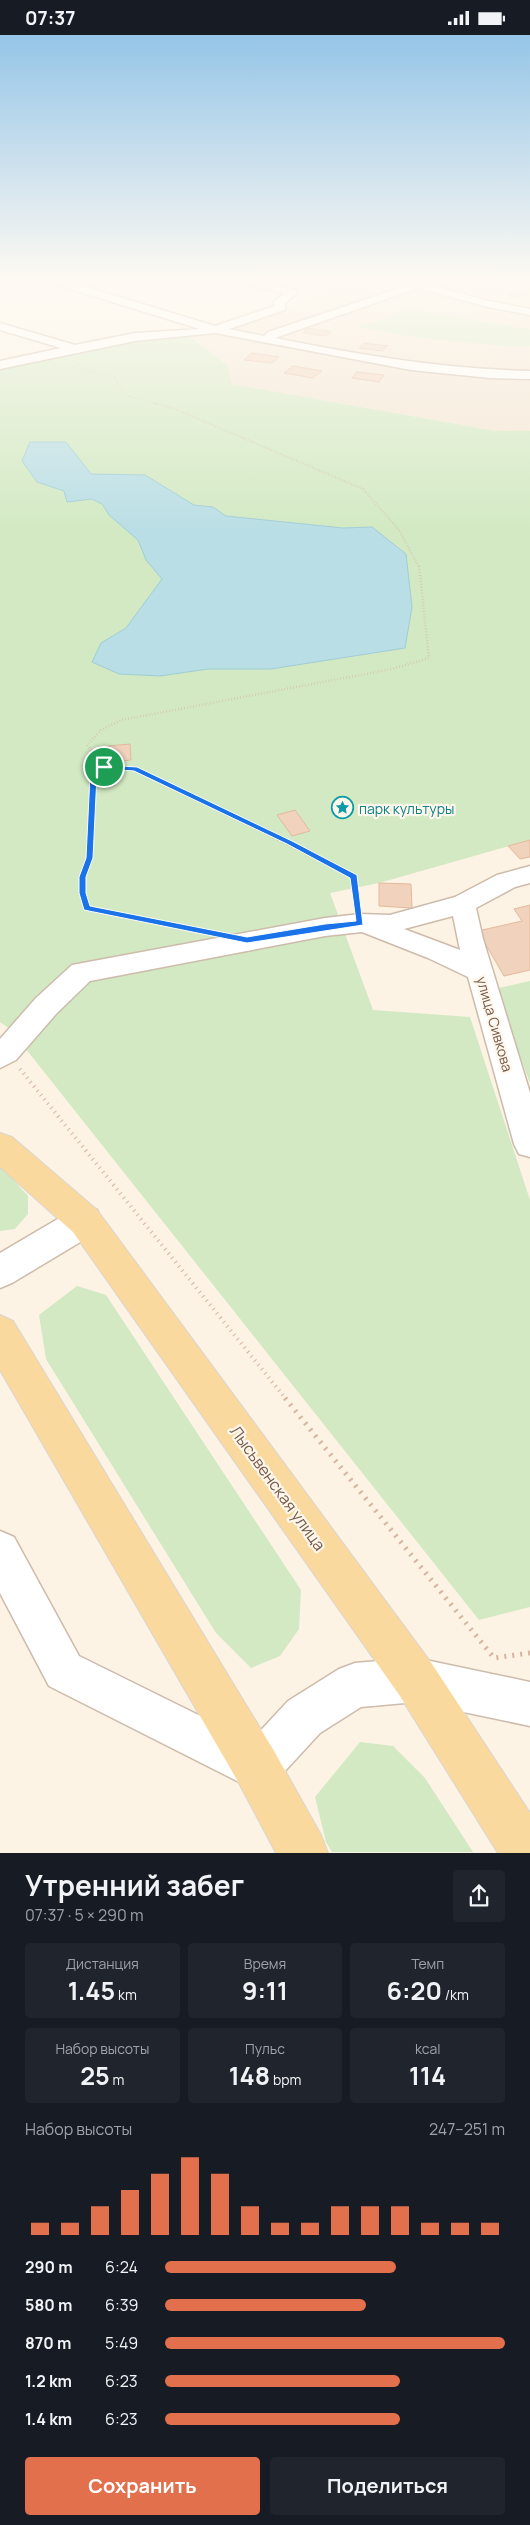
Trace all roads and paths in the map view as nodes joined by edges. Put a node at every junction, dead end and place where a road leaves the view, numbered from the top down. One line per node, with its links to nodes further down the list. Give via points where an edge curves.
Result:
1 (59, 364): 4 (path, via 114,376 125,395 175,409 363,489 399,530 419,565 429,658 392,669 121,719 101,730 87,745)
2 (387, 364): 3 (street, via 480,375)
3 (530, 375)
4 (104, 767): 7 (path, via 135,769 354,877); 8 (path, via 94,775 90,858 82,877 87,908)
5 (530, 874): 6 (street, via 506,881)
6 (463, 904): 7 (street, via 390,924); 9 (street, улица Сивкова)
7 (360, 923): 9 (street, via 437,951); 10 (street, via 82,972)
8 (200, 932)
9 (480, 971): 11 (street, улица Сивкова)
10 (3, 1054): 17 (path, via 494,1658)
11 (530, 1145)
12 (0, 1147): 13 (main road, Лысьвенская улица)
13 (85, 1221): 14 (street); 18 (main road, Лысьвенская улица)
14 (0, 1272)
15 (0, 1334): 20 (main road)
16 (0, 1551): 20 (street, via 64,1671)
17 (530, 1653)
18 (416, 1680): 19 (street); 20 (street, via 355,1685 304,1717); 22 (main road, Лысьвенская улица)
19 (530, 1704)
20 (257, 1768): 21 (main road)
21 (303, 1853)
22 (527, 1853)

